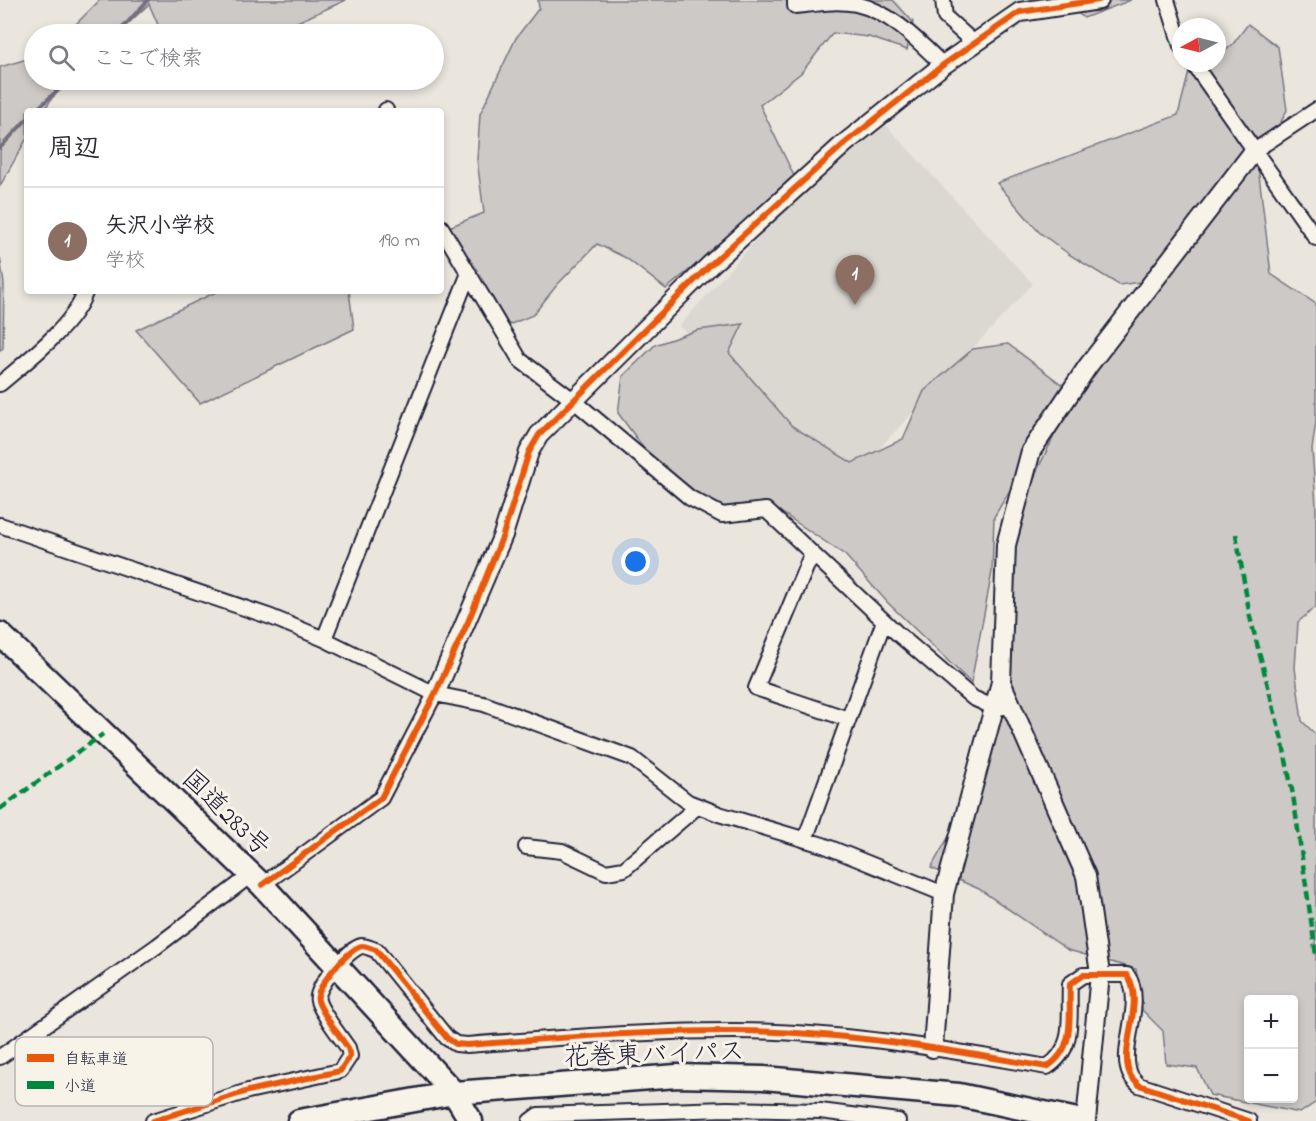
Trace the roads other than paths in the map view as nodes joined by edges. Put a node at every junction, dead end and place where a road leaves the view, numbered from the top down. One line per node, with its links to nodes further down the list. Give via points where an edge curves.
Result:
1 (795, 0): 7 (street, via 795,6 839,2 877,12 909,32)
2 (944, 0): 6 (street, via 945,18)
3 (1099, 0): 6 (street, via 1020,12)
4 (1167, 0): 5 (street)
5 (1172, 18)
6 (974, 42): 7 (street)
7 (943, 65): 16 (street, via 793,189)
8 (1199, 72): 10 (street)
9 (1316, 110): 10 (street)
10 (1254, 152): 12 (street); 23 (street, via 1088,366 1031,451 1006,545)
11 (444, 232): 13 (street)
12 (1316, 238)
13 (469, 273): 16 (street, via 520,360); 21 (street)
14 (85, 294): 15 (street, via 80,308)
15 (0, 384)
16 (573, 400): 18 (street, via 690,498 722,515 766,510); 22 (street, via 539,435 529,452 503,535)
17 (0, 525): 21 (street, via 271,616)
18 (812, 553): 19 (street); 24 (street, via 756,688)
19 (884, 621): 23 (street, via 973,698); 24 (street)
20 (0, 634): 28 (main road, 国道283号)
21 (324, 639): 22 (street)
22 (435, 694): 25 (street, via 484,704 632,758); 28 (street, via 381,798)
23 (1003, 707): 29 (street); 31 (street, via 1086,876)
24 (848, 719): 26 (street)
25 (698, 806): 26 (street); 27 (street, via 624,869 606,872 562,851)
26 (805, 840): 29 (street)
27 (526, 846)
28 (256, 880): 30 (main road, 国道283号); 32 (street)
29 (944, 894): 34 (street)
30 (337, 965): 34 (street, via 355,949 364,946 376,950 456,1044 737,1031); 36 (main road, 国道283号); 37 (street, via 318,989 318,1000 348,1048 350,1056 340,1071)
31 (1100, 975): 34 (street, via 1083,975 1070,984 1068,1045 1059,1059 1047,1066); 44 (street); 45 (street, via 1127,975 1133,983 1128,1063 1130,1075 1139,1085)
32 (28, 1037)
33 (15, 1046): 35 (street)
34 (933, 1048)
35 (0, 1057)
36 (454, 1093): 40 (main road, 花巻東バイパス); 41 (main road, 国道283号); 44 (main road, 花巻東バイパス, via 677,1076 764,1078 959,1095)
37 (213, 1102)
38 (201, 1106): 39 (street)
39 (153, 1121)
40 (299, 1121)
41 (471, 1121)
42 (530, 1121): 43 (street, via 537,1115 727,1109 820,1111)
43 (898, 1121)
44 (1084, 1121)
45 (1249, 1121)

